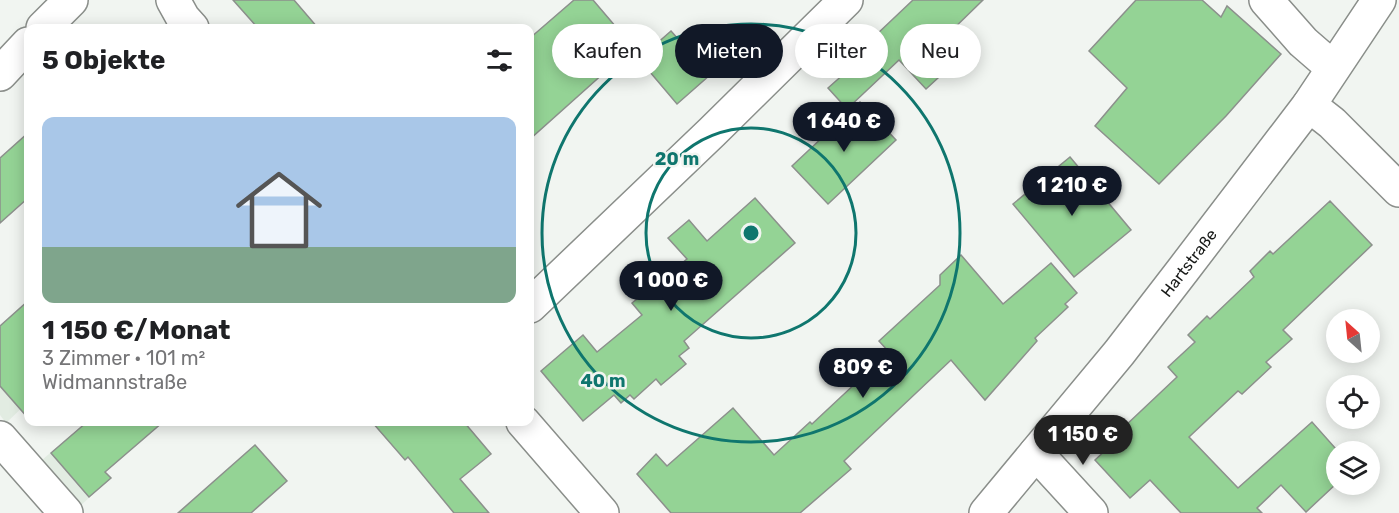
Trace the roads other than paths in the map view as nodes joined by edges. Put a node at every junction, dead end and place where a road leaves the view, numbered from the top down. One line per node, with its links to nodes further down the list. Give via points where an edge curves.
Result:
1 (71, 0): 6 (street)
2 (173, 0): 7 (street)
3 (846, 0): 13 (street)
4 (1266, 0): 9 (street, via 1303,42)
5 (1379, 0): 9 (street, Hartstraße)
6 (47, 24)
7 (188, 24)
8 (24, 48): 10 (street)
9 (1333, 68): 11 (street, Hartstraße)
10 (0, 74)
11 (1309, 105): 12 (street); 16 (street, Hartstraße, via 1119,353)
12 (1399, 190)
13 (534, 302)
14 (526, 426): 18 (street)
15 (0, 438): 17 (street)
16 (1036, 453): 19 (street, Hartstraße); 20 (street)
17 (66, 513)
18 (602, 513)
19 (986, 513)
20 (1091, 513)

